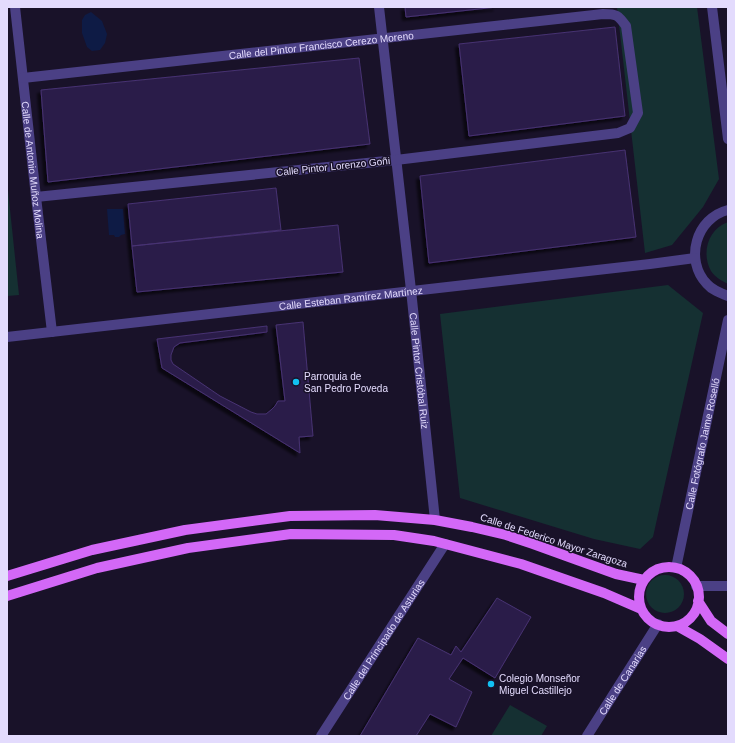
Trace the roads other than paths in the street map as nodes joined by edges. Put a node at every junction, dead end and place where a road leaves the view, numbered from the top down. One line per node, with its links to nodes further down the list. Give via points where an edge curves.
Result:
1 (15, 7): 5 (street, Calle de Antonio Muñoz Molina)
2 (379, 7): 4 (street, Calle Pintor Cristóbal Ruiz)
3 (712, 7): 7 (street)
4 (383, 38): 5 (street, Calle del Pintor Francisco Cerezo Moreno); 6 (street, Calle del Pintor Francisco Cerezo Moreno, via 611,14 619,17 626,26 638,113); 8 (street, Calle Pintor Cristóbal Ruiz)
5 (23, 78): 9 (street, Calle de Antonio Muñoz Molina)
6 (630, 128): 8 (street, Calle Pintor Lorenzo Goñi, via 618,133)
7 (728, 140)
8 (396, 160): 9 (street, Calle Pintor Lorenzo Goñi); 12 (street, Calle Pintor Cristóbal Ruiz)
9 (36, 197): 15 (street, Calle de Antonio Muñoz Molina)
10 (728, 210): 11 (street, via 710,219 700,230 695,243)
11 (694, 258): 12 (street, Calle Esteban Ramírez Martínez); 13 (street, via 707,284)
12 (411, 290): 15 (street, Calle Esteban Ramírez Martínez); 17 (street, Calle Pintor Cristóbal Ruiz)
13 (728, 296)
14 (728, 320): 19 (street, Calle Fotógrafo Jaime Roselló)
15 (52, 332): 16 (street, Calle Esteban Ramírez Martínez)
16 (7, 337)
17 (436, 520): 20 (main road, Calle de Federico Mayor Zaragoza, via 375,515 290,516 185,530 92,550); 21 (main road, Calle de Federico Mayor Zaragoza, via 506,536 616,574)
18 (446, 544): 24 (main road, via 394,535 291,534 188,548 97,568); 26 (main road, via 521,564); 31 (street, Calle del Principado de Asturias)
19 (676, 568): 21 (main road, via 658,569); 22 (main road, via 692,578)
20 (7, 576)
21 (644, 580): 26 (main road, via 639,597)
22 (696, 586): 23 (street); 25 (main road)
23 (728, 586)
24 (7, 596)
25 (698, 601): 28 (main road, via 691,616); 29 (main road, via 711,621)
26 (641, 609): 27 (main road, via 651,621)
27 (658, 624): 28 (main road, via 667,627); 32 (street, Calle de Canarias)
28 (677, 626): 30 (main road)
29 (728, 634)
30 (728, 659)
31 (321, 736)
32 (587, 736)

